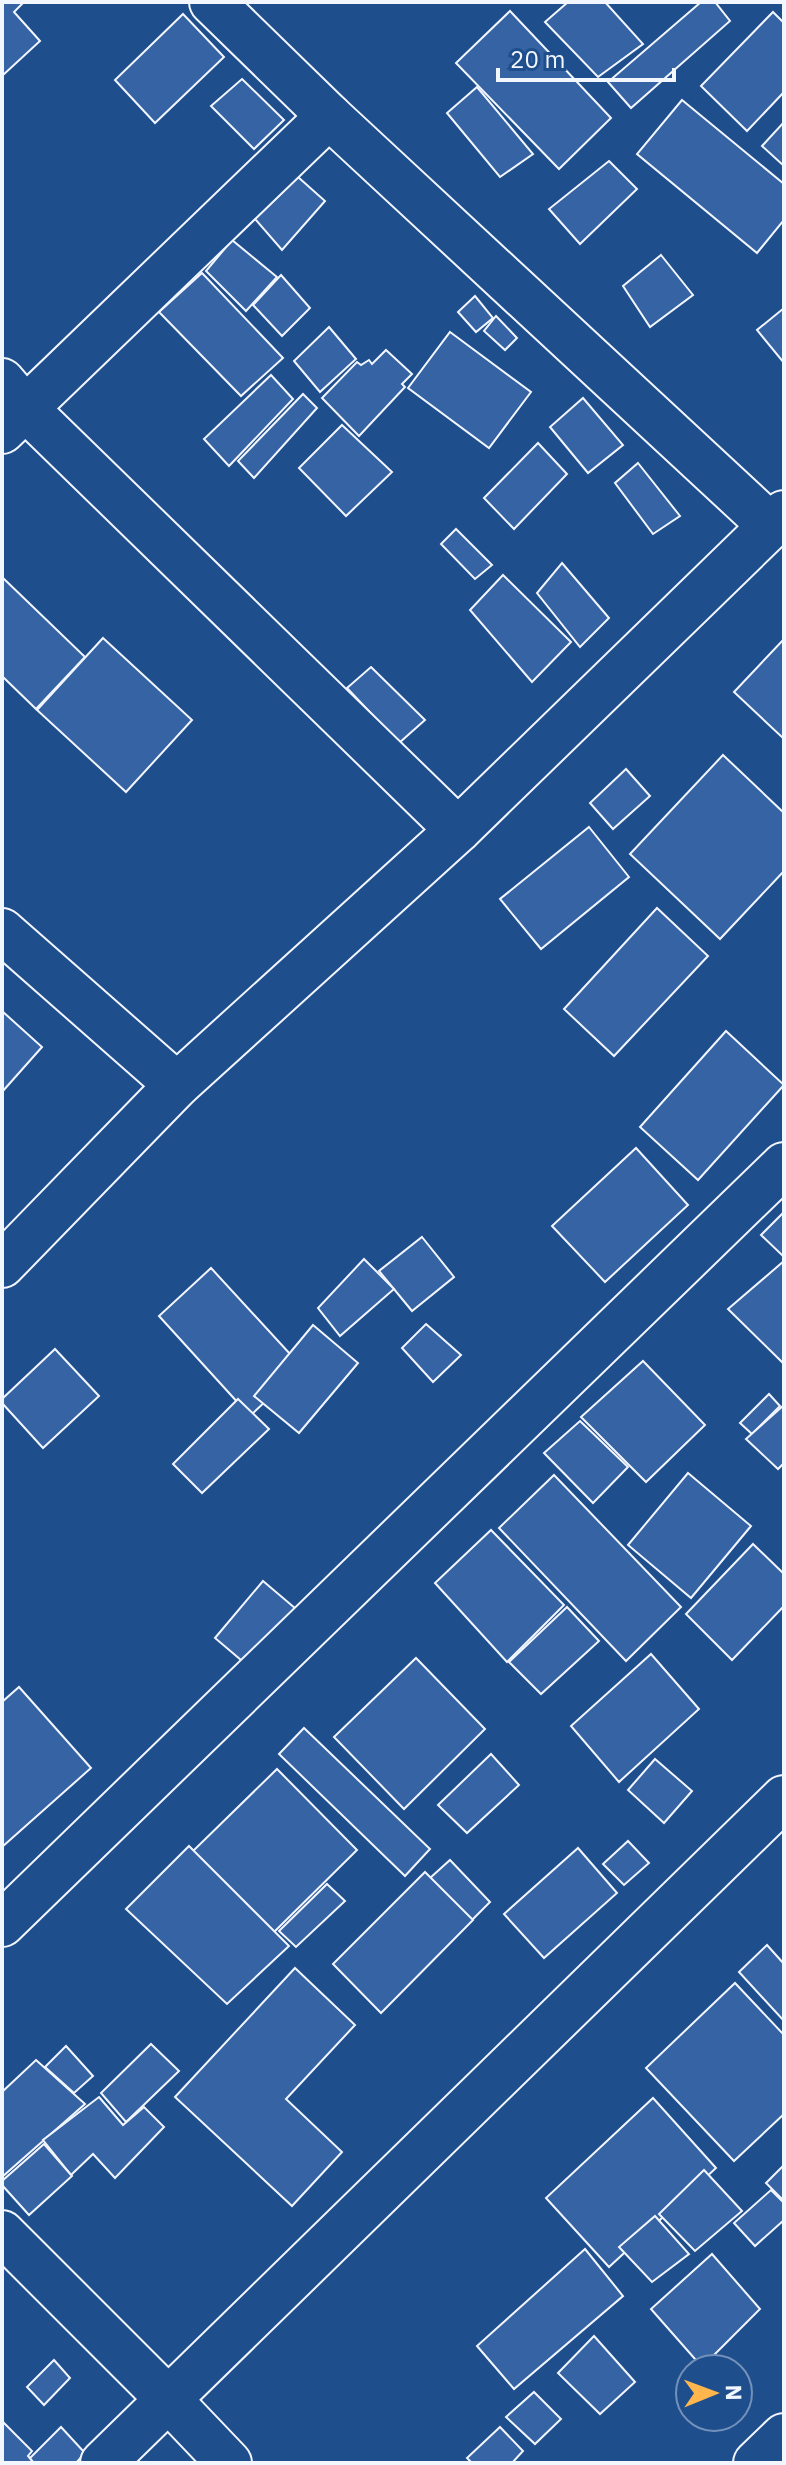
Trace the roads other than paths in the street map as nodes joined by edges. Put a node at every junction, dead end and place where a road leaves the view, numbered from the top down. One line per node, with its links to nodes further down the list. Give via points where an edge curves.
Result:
1 (212, 2): 2 (street)
2 (329, 116): 3 (street); 4 (street)
3 (10, 407): 5 (street)
4 (777, 520): 5 (street)
5 (458, 830): 7 (street)
6 (2, 931): 7 (street)
7 (177, 1085): 9 (street)
8 (784, 1165): 11 (street)
9 (2, 1265)
10 (784, 1798): 13 (street)
11 (2, 1924)
12 (2, 2233): 13 (street)
13 (168, 2399): 15 (street); 16 (street)
14 (784, 2436): 17 (street)
15 (103, 2463)
16 (229, 2463)
17 (756, 2463)

